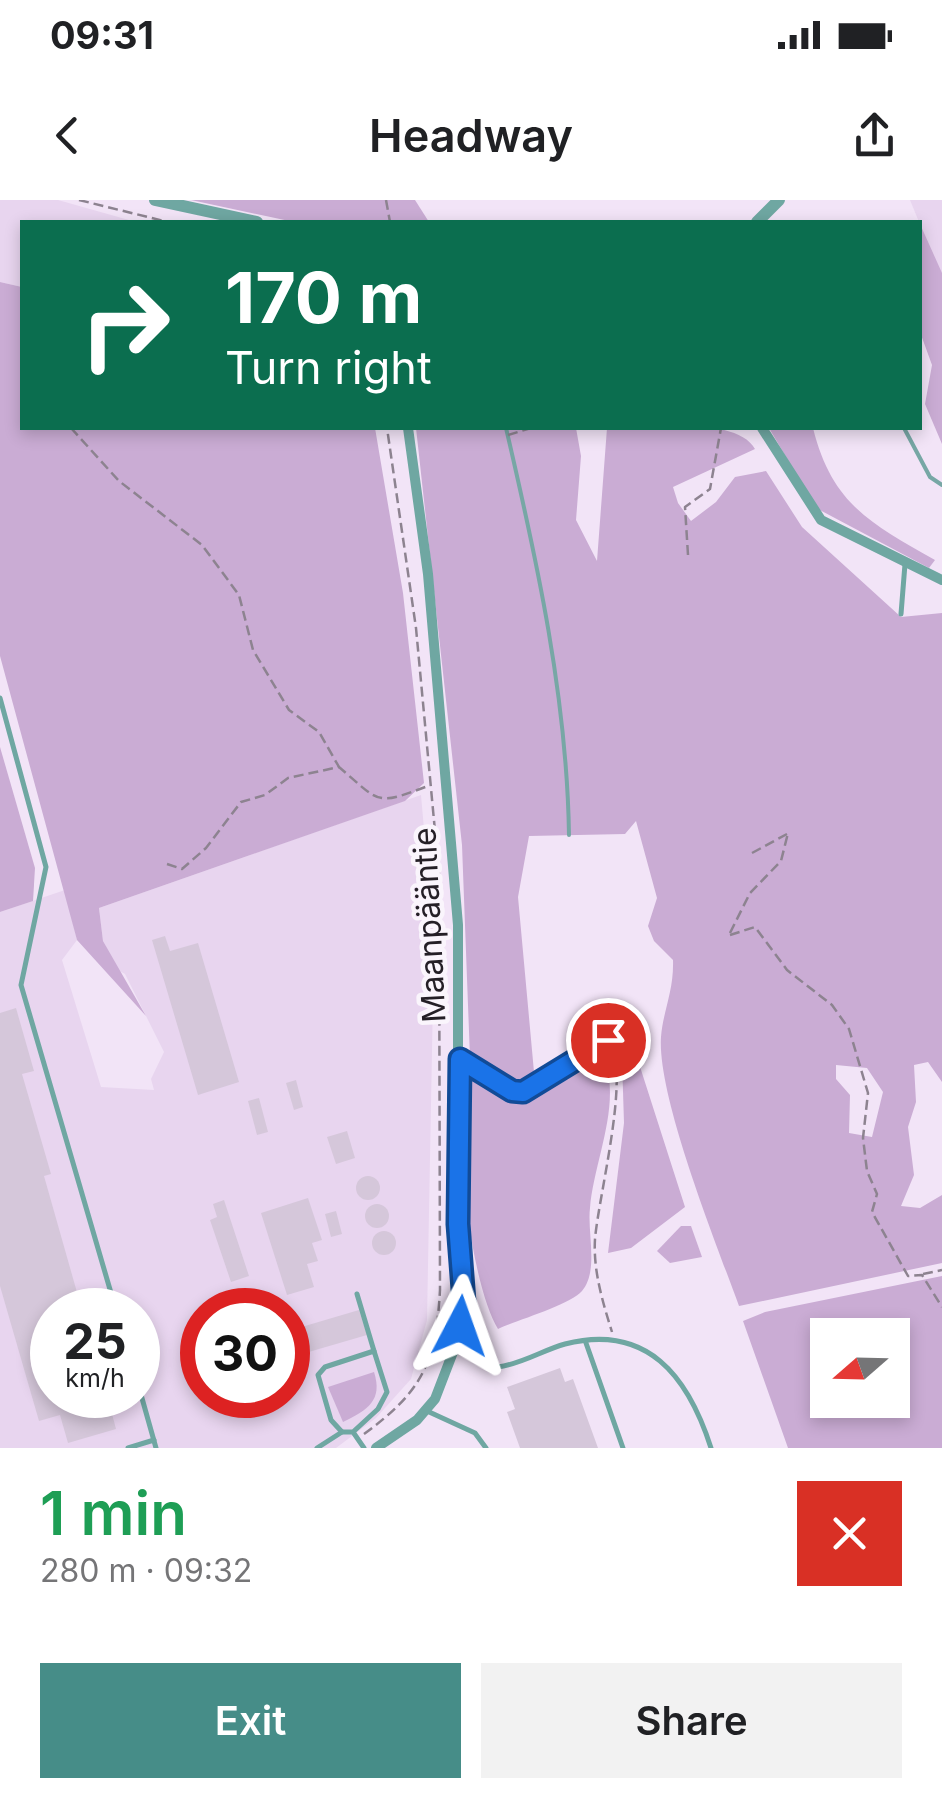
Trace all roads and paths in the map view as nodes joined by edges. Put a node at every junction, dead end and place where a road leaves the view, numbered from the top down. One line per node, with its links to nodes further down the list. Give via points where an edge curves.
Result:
1 (79, 200): 4 (path)
2 (155, 200): 5 (street)
3 (780, 200): 6 (street)
4 (160, 220)
5 (247, 220)
6 (759, 220)
7 (73, 430): 19 (path, via 120,481 202,545 239,595 253,650 289,710 319,732)
8 (387, 430): 20 (path)
9 (408, 430): 24 (street, Maanpääntie, via 437,661 458,925)
10 (524, 430): 13 (path)
11 (721, 430): 14 (path, via 710,489 686,507)
12 (763, 430): 15 (street, via 820,520)
13 (508, 435)
14 (688, 554)
15 (906, 562): 16 (street); 17 (lane)
16 (942, 580)
17 (901, 614)
18 (0, 698): 27 (lane, via 46,866 21,985)
19 (340, 767): 20 (path, via 376,799); 22 (path, via 288,778 241,802 182,869)
20 (430, 786): 38 (path, via 442,932 438,1322 416,1389)
21 (752, 853): 26 (path, via 788,833 781,861 750,892 730,935 755,927 787,970 832,1005 849,1029 868,1093 863,1138 877,1194 872,1212 908,1276)
22 (167, 864)
23 (608, 1040): 24 (lane, via 523,1092); 31 (path, via 620,1094 595,1243 600,1294)
24 (460, 1059): 29 (street, Maanpääntie)
25 (942, 1270): 26 (path)
26 (922, 1275): 30 (path)
27 (110, 1288)
28 (357, 1294): 33 (lane)
29 (464, 1302): 32 (lane, via 498,1367); 34 (street, Maanpääntie, via 449,1366)
30 (942, 1307)
31 (614, 1338): 32 (lane); 46 (lane, via 639,1344 678,1375)
32 (586, 1342): 45 (lane)
33 (374, 1351): 36 (lane, via 325,1367 318,1376 331,1420); 37 (lane, via 386,1392)
34 (427, 1411): 43 (street, Maanpääntie); 44 (lane, via 475,1432)
35 (148, 1418): 39 (lane)
36 (342, 1432): 37 (lane); 41 (lane)
37 (352, 1432): 38 (lane)
38 (358, 1439): 42 (lane)
39 (155, 1444): 40 (lane)
40 (128, 1448)
41 (317, 1448)
42 (364, 1448)
43 (376, 1448)
44 (486, 1448)
45 (623, 1448)
46 (712, 1448)

